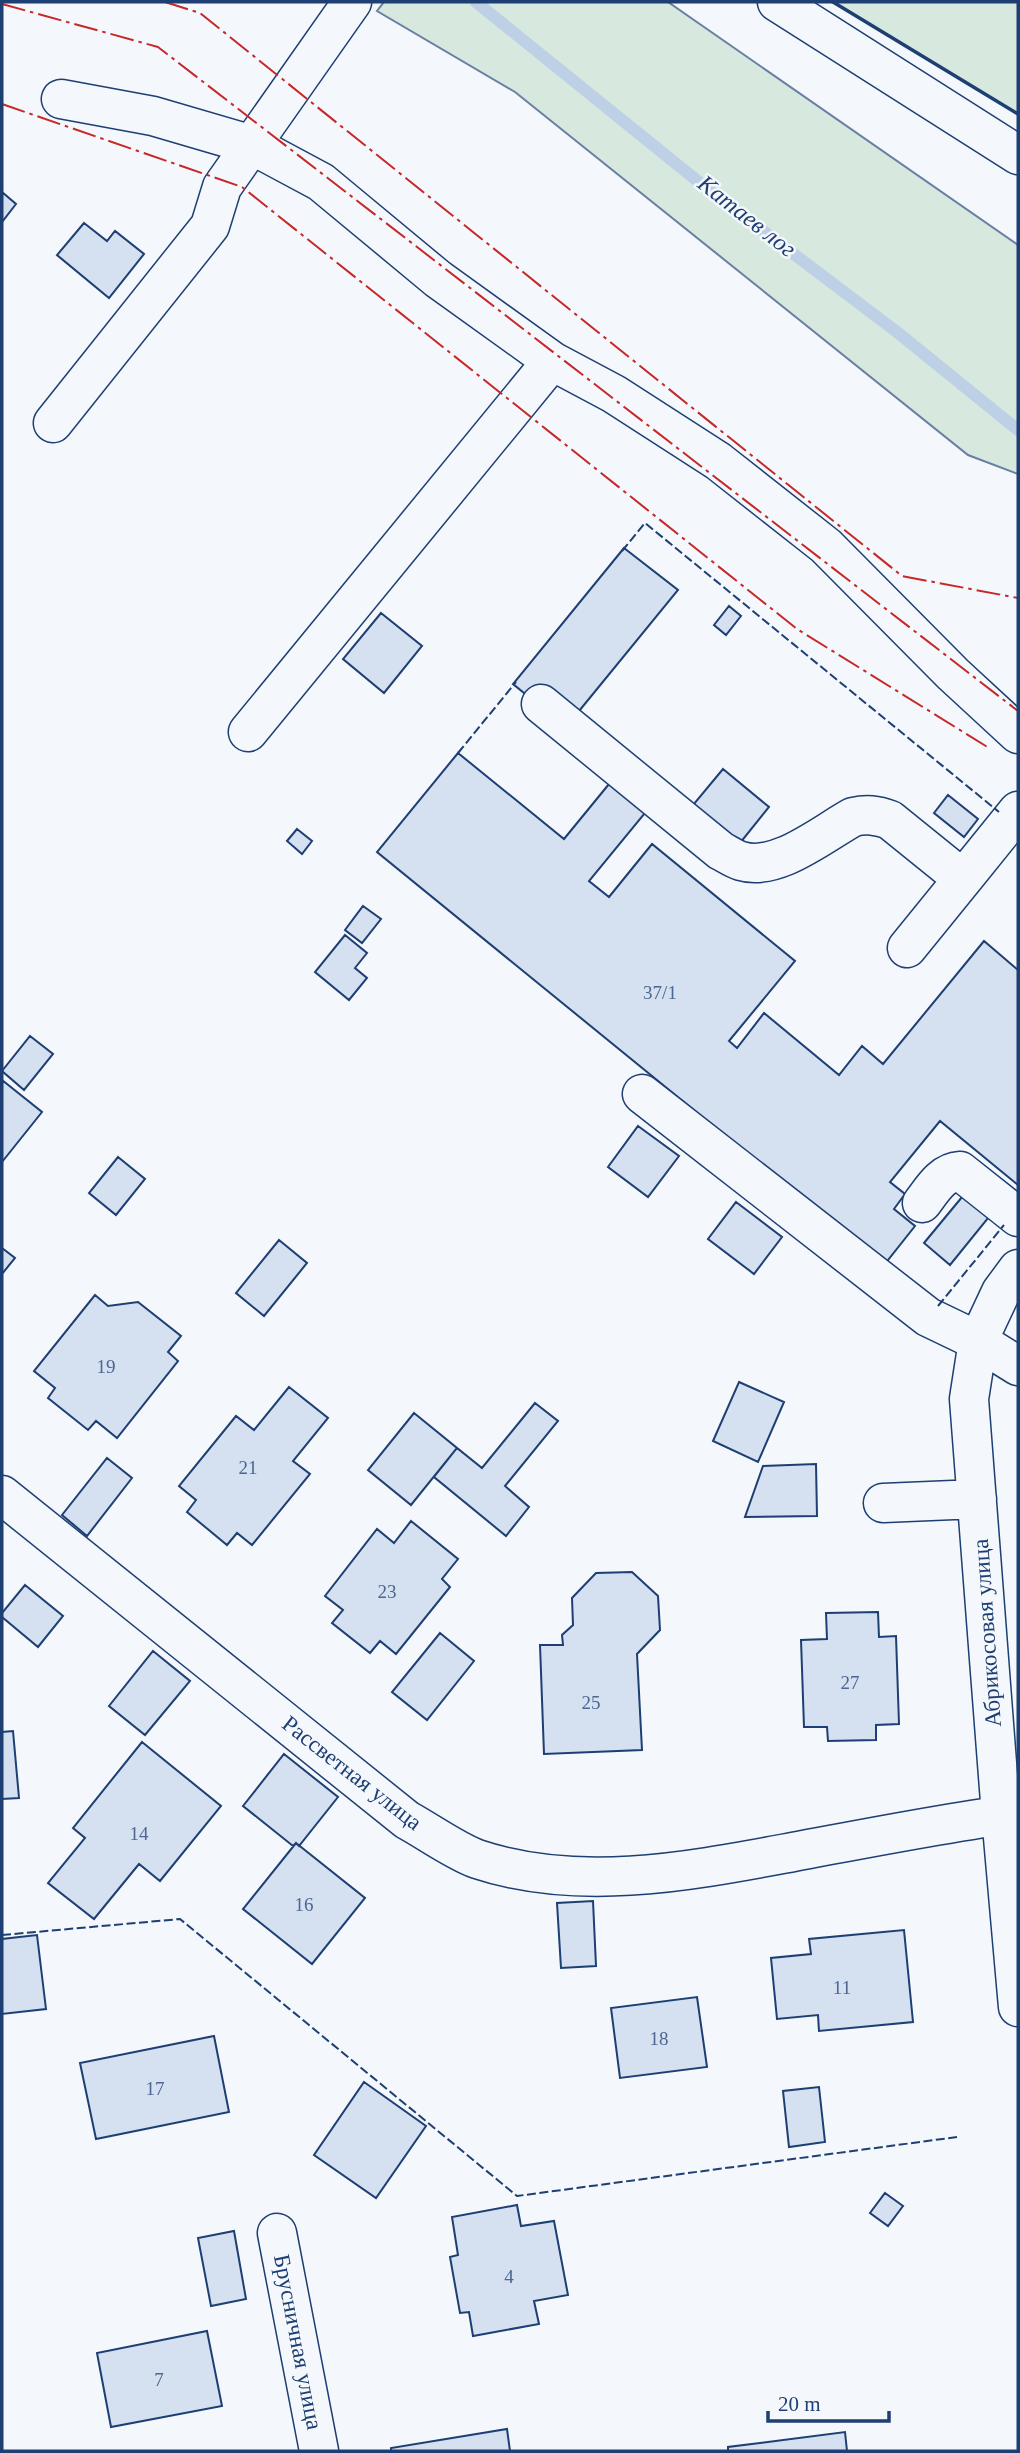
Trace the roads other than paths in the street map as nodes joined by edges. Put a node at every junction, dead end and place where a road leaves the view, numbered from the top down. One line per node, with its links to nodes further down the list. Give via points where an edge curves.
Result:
1 (352, 2): 4 (street)
2 (777, 2): 5 (street)
3 (61, 99): 4 (street, via 153,116)
4 (252, 145): 6 (street, via 321,182 438,279); 7 (street, via 222,187 210,226)
5 (1018, 155)
6 (552, 361): 9 (street); 10 (street, via 614,394 718,461 826,546)
7 (53, 423)
8 (541, 704): 12 (street, via 721,851 741,861 774,861 853,817 877,815 890,820)
9 (248, 732)
10 (1018, 734)
11 (1018, 811): 12 (street)
12 (963, 879): 13 (street)
13 (907, 948)
14 (642, 1094): 18 (street, via 928,1317)
15 (922, 1203): 16 (street, via 943,1177 960,1171)
16 (1018, 1217)
17 (1018, 1269): 18 (street, Абрикосовая улица, via 1001,1292)
18 (978, 1341): 19 (street); 21 (street, Абрикосовая улица, via 969,1399)
19 (1018, 1366)
20 (2, 1495): 23 (street, Рассветная улица, via 407,1820 475,1858 542,1875 633,1874 709,1867)
21 (977, 1499): 22 (street); 23 (street, Абрикосовая улица)
22 (883, 1503)
23 (1010, 1814): 24 (street, Абрикосовая улица)
24 (1018, 2007)
25 (277, 2233): 26 (street, Брусничная улица)
26 (318, 2451)

